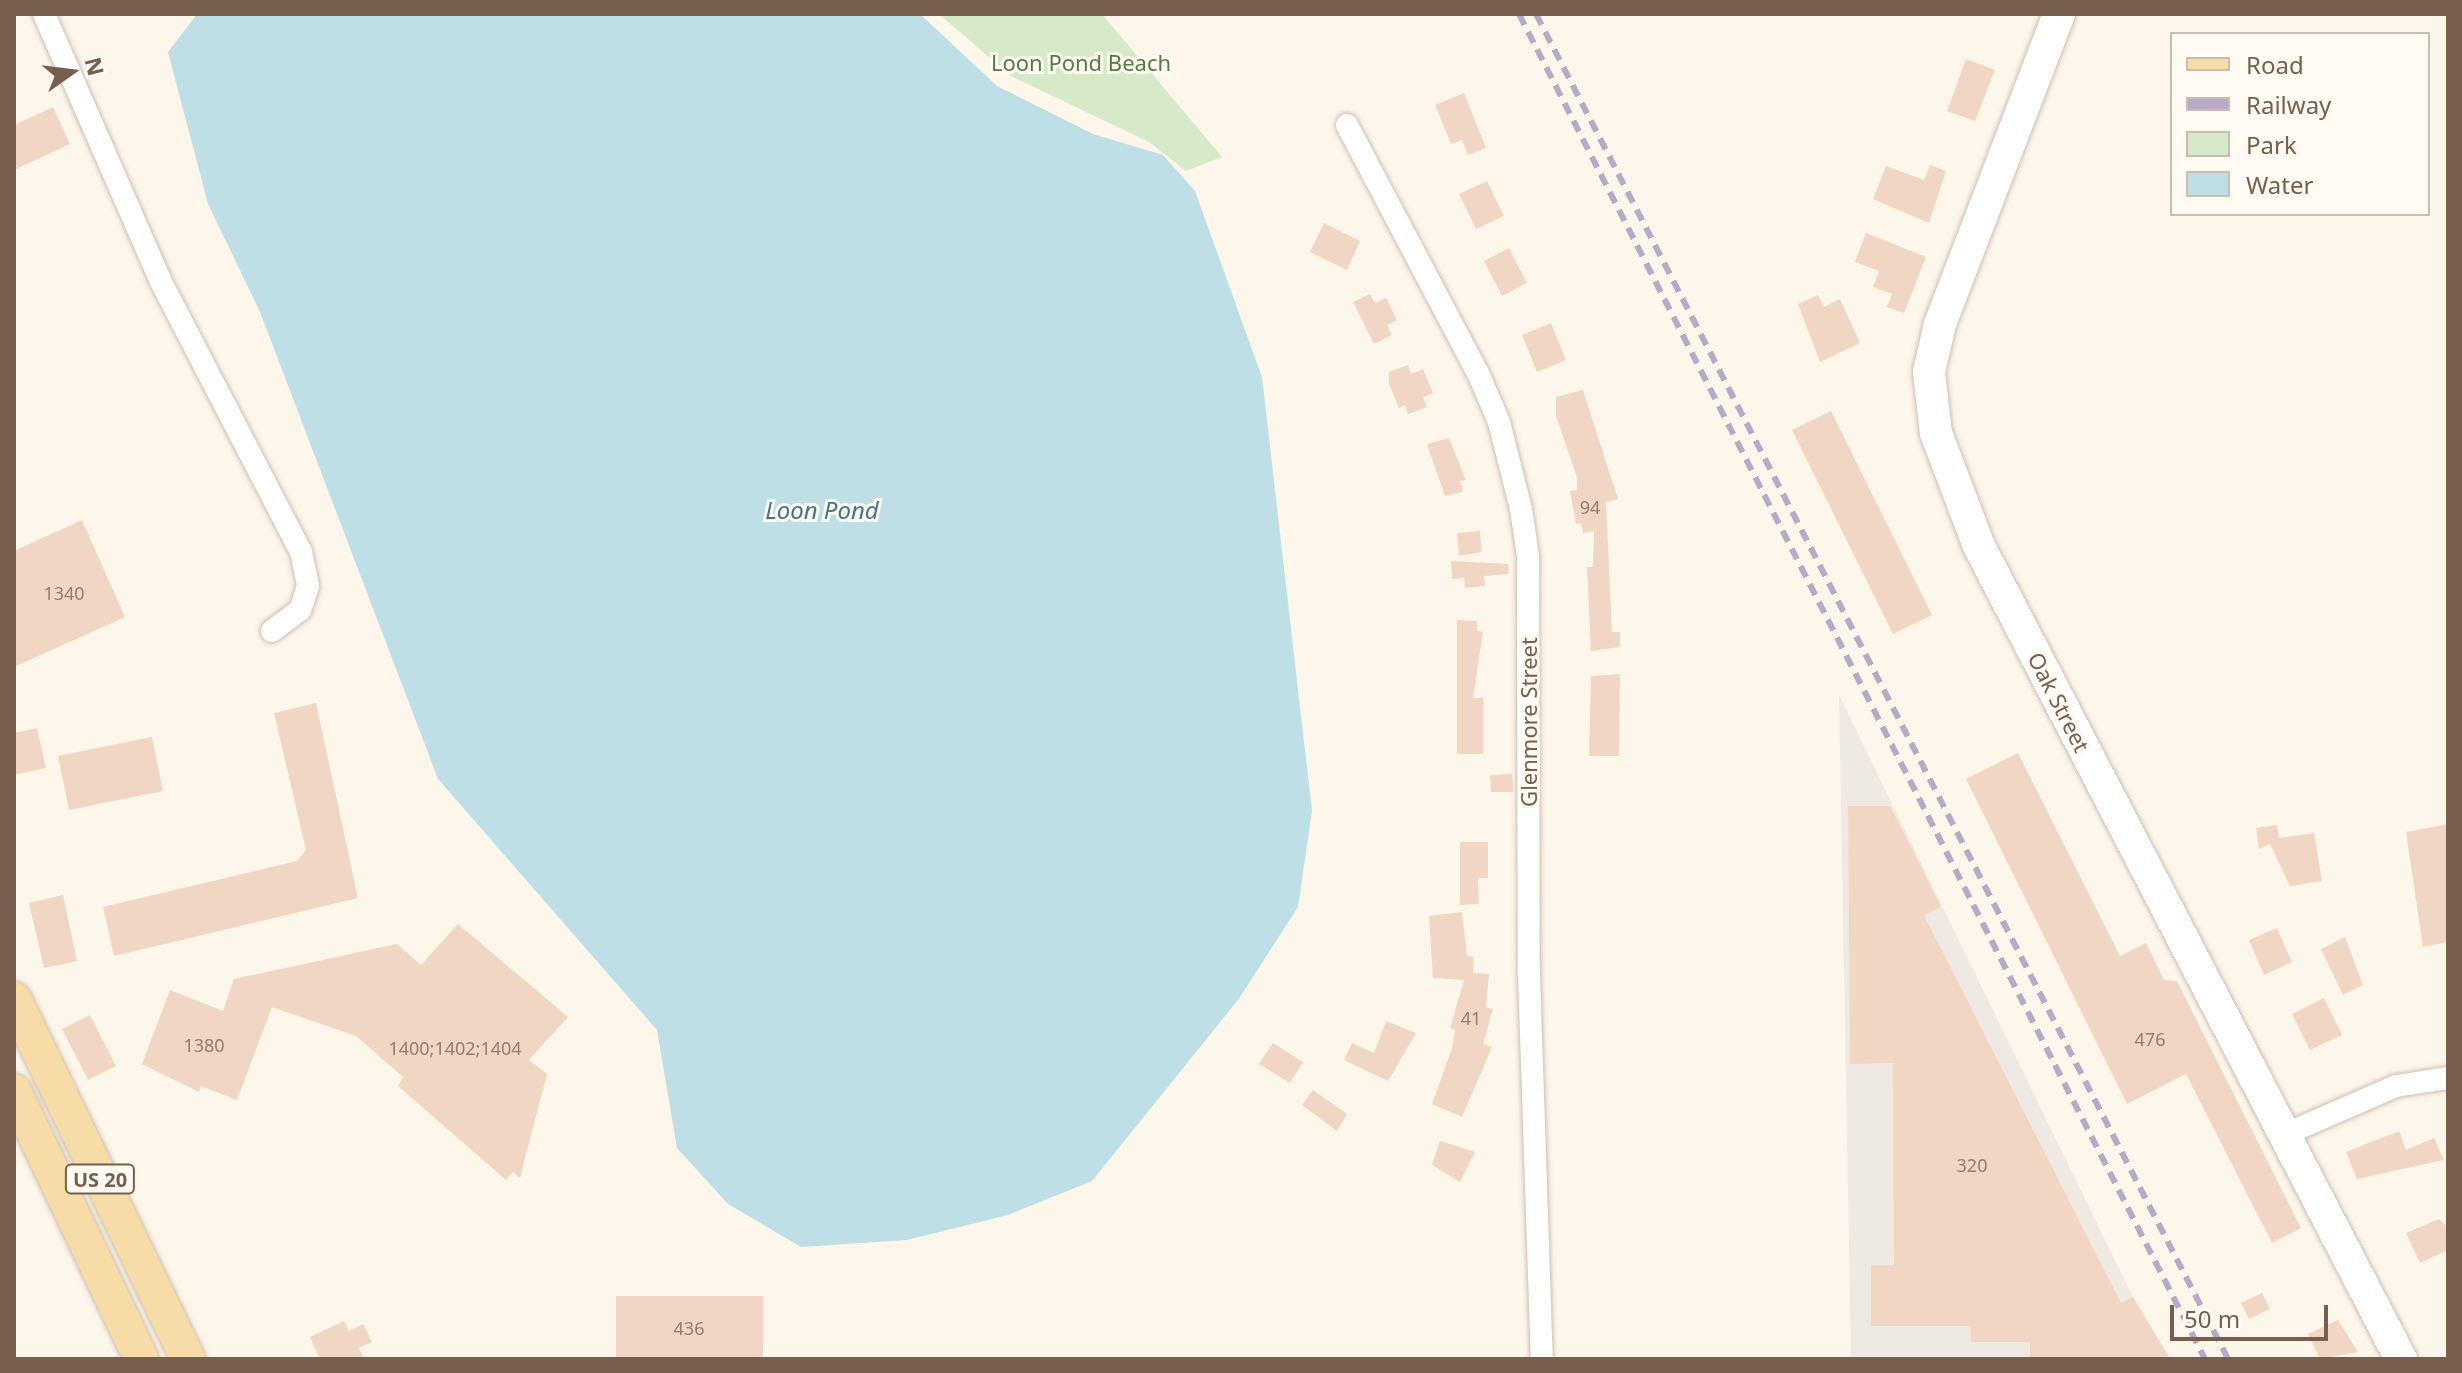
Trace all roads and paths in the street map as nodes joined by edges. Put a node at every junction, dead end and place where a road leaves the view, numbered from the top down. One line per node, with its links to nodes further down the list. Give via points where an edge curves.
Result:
1 (44, 14): 4 (street, via 160,280 301,552 308,586 300,610)
2 (2059, 14): 8 (street, Oak Street, via 1940,324 1929,372 1936,433 1979,546)
3 (1347, 125): 13 (street, Glenmore Street, via 1478,373 1499,422 1521,509 1528,556 1529,974)
4 (272, 631)
5 (14, 999): 10 (main road, US 20)
6 (2448, 1078): 8 (street, via 2396,1086)
7 (14, 1091): 9 (main road, US 20)
8 (2286, 1134): 14 (street, Oak Street)
9 (99, 1270): 11 (main road); 12 (main road, US 20)
10 (186, 1356)
11 (127, 1359)
12 (141, 1359)
13 (1542, 1359)
14 (2401, 1359)

